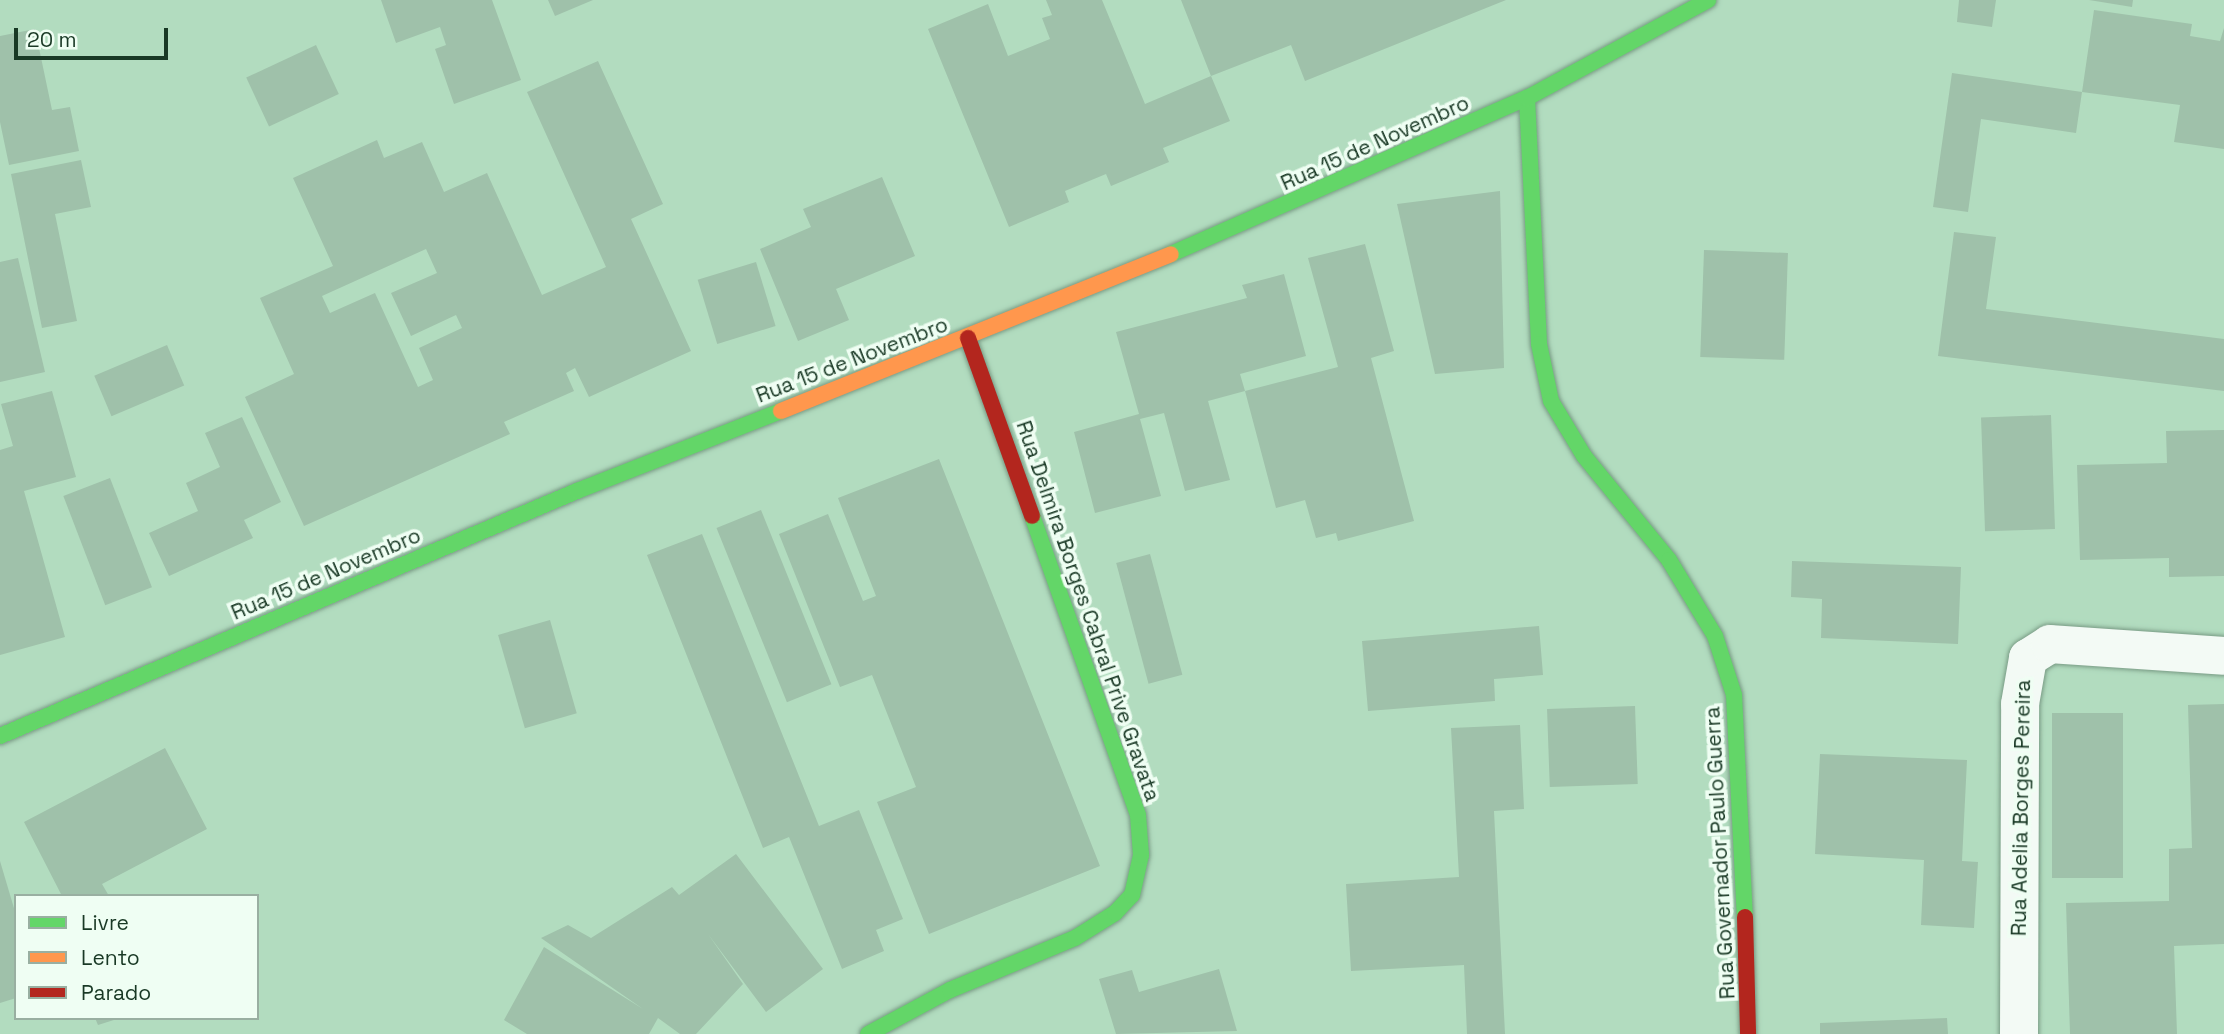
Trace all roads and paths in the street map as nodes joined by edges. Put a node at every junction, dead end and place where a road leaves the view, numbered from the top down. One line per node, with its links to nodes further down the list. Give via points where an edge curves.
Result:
1 (1708, 0): 2 (street, Rua 15 de Novembro)
2 (1527, 97): 3 (street, Rua 15 de Novembro, via 1307,198); 7 (street, Rua Governador Paulo Guerra, via 1539,344 1550,401 1584,456 1669,560 1696,601 1715,636 1734,695)
3 (968, 338): 5 (street, Rua 15 de Novembro, via 577,491); 6 (street, Rua Delmira Borges Cabral Prive Gravata, via 1128,782 1138,815 1141,855 1132,895 1115,913 1075,938 950,990)
4 (2224, 656): 8 (street, Rua Adelia Borges Pereira, via 2050,644 2028,658 2020,704)
5 (0, 736)
6 (868, 1034)
7 (1748, 1034)
8 (2019, 1034)

